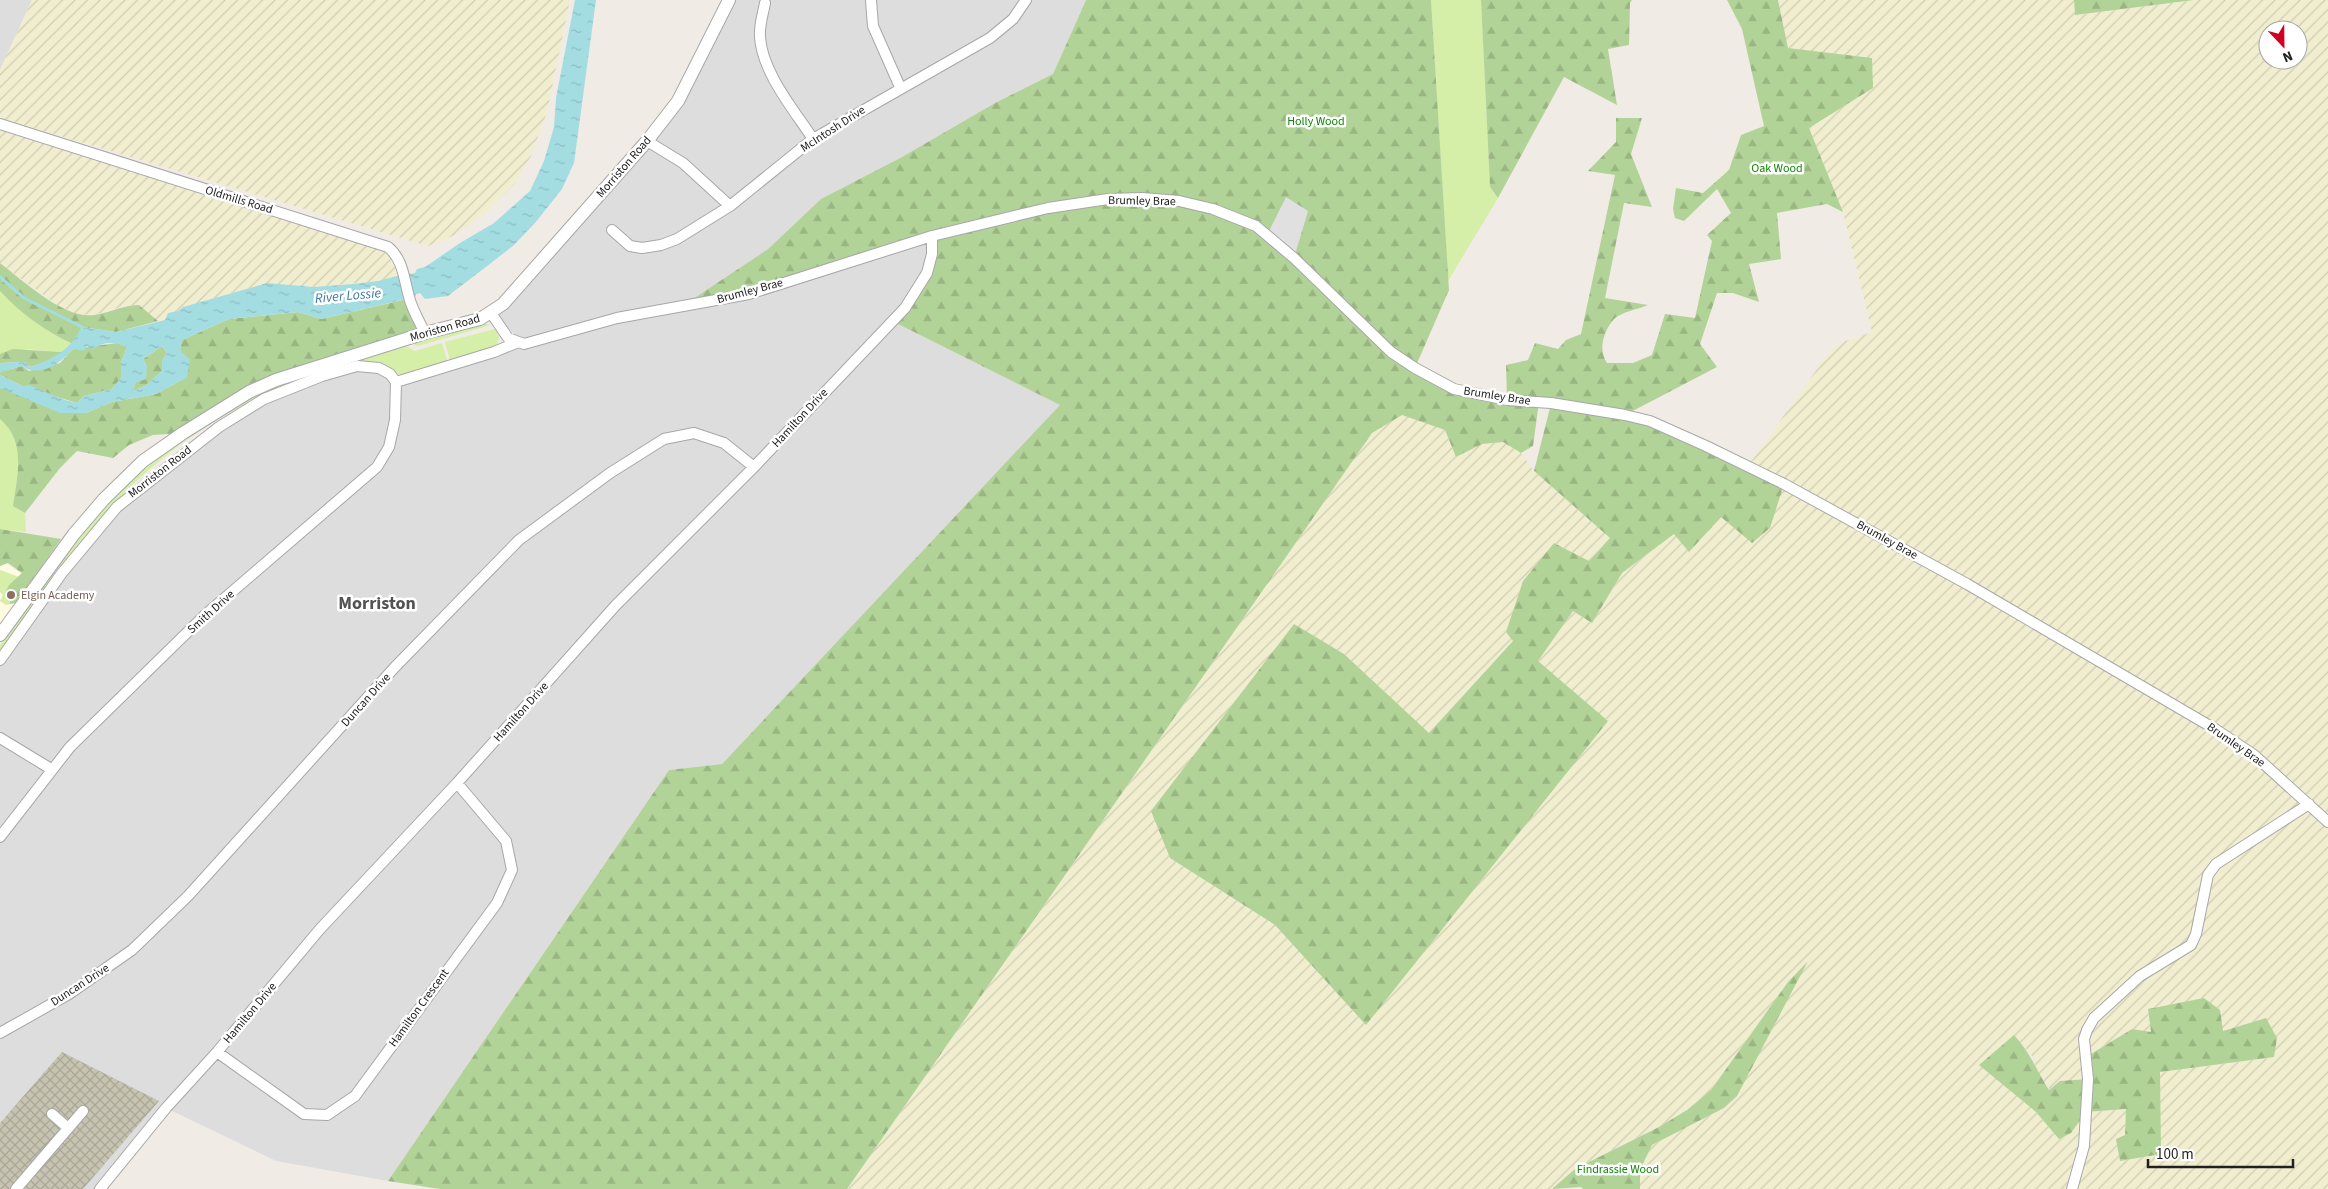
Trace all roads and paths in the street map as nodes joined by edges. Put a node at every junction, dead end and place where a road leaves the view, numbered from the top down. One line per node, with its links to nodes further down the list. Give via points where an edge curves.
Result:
1 (729, 0): 8 (street, Morriston Road, via 678,101)
2 (871, 0): 5 (street, via 874,26)
3 (1026, 0): 5 (street, McIntosh Drive, via 1013,19 990,38)
4 (765, 3): 7 (street, via 760,36 763,55 778,87)
5 (900, 87): 7 (street, McIntosh Drive)
6 (0, 124): 13 (street, Oldmills Road, via 384,245 393,251 404,272 409,298)
7 (813, 139): 9 (street, McIntosh Drive)
8 (647, 141): 9 (street, via 683,163); 12 (street, Morriston Road, via 523,282)
9 (730, 206): 10 (street, McIntosh Drive, via 677,239 661,245 630,246)
10 (612, 230)
11 (932, 236): 14 (street, Brumley Brae, via 749,294 617,318 524,344); 19 (street, Hamilton Drive, via 927,273 904,308); 27 (street, Brumley Brae, via 1048,208 1108,199 1179,201 1253,224 1294,258 1391,352 1415,368 1454,389 1650,421 1748,466 1967,584 2215,729 2254,755)
12 (491, 313): 13 (street, Moriston Road, via 480,319); 14 (street, Moriston Road, via 508,338)
13 (425, 333): 15 (street, Moriston Road)
14 (516, 343): 16 (street)
15 (276, 380): 17 (street, Morriston Road)
16 (396, 382): 18 (street, Morriston Road, via 379,368 357,366 315,378 264,399); 25 (street, Smith Drive, via 395,420 389,447 377,467 206,615)
17 (212, 414): 18 (street); 20 (street, Morriston Road, via 143,461 104,499)
18 (219, 427): 21 (street, Morriston Road, via 117,507)
19 (754, 467): 26 (street, Hamilton Drive, via 616,605); 30 (street, Duncan Drive, via 724,443 694,433 664,439 610,473 519,540 394,668 188,896 132,950 69,994)
20 (50, 566): 21 (street); 22 (street, Morriston Road)
21 (62, 573): 23 (street, Morriston Road)
22 (0, 636)
23 (0, 660)
24 (0, 738): 25 (street)
25 (51, 769): 29 (street, Smith Drive)
26 (458, 783): 31 (street, Hamilton Drive, via 320,929); 31 (street, Hamilton Crescent, via 506,841 512,870 497,902 355,1096 326,1115 304,1114)
27 (2309, 804): 28 (street, Brumley Brae); 37 (street, via 2216,864 2208,875 2191,945 2140,976 2094,1018 2084,1039 2088,1079 2084,1146)
28 (2328, 822)
29 (0, 837)
30 (0, 1034)
31 (217, 1052): 36 (street, Hamilton Drive)
32 (83, 1111): 34 (street)
33 (52, 1114): 34 (street)
34 (68, 1128): 35 (street)
35 (16, 1189)
36 (100, 1189)
37 (2072, 1189)

